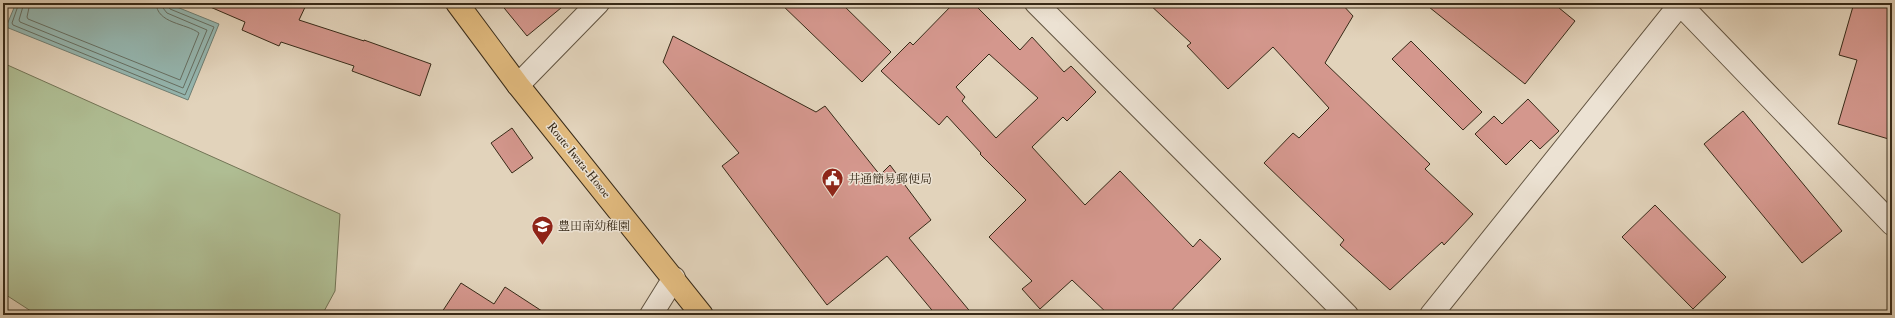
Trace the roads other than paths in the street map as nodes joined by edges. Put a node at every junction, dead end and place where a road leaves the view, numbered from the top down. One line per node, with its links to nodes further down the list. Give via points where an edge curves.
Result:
1 (457, 3): 5 (main road, Route Iwata-Hosoe)
2 (598, 3): 5 (street)
3 (1036, 3): 10 (street)
4 (1680, 3): 6 (street); 11 (street)
5 (518, 85): 7 (main road, Route Iwata-Hosoe)
6 (1892, 224)
7 (674, 278): 8 (street); 9 (main road, Route Iwata-Hosoe)
8 (651, 315)
9 (702, 315)
10 (1347, 315)
11 (1431, 315)

